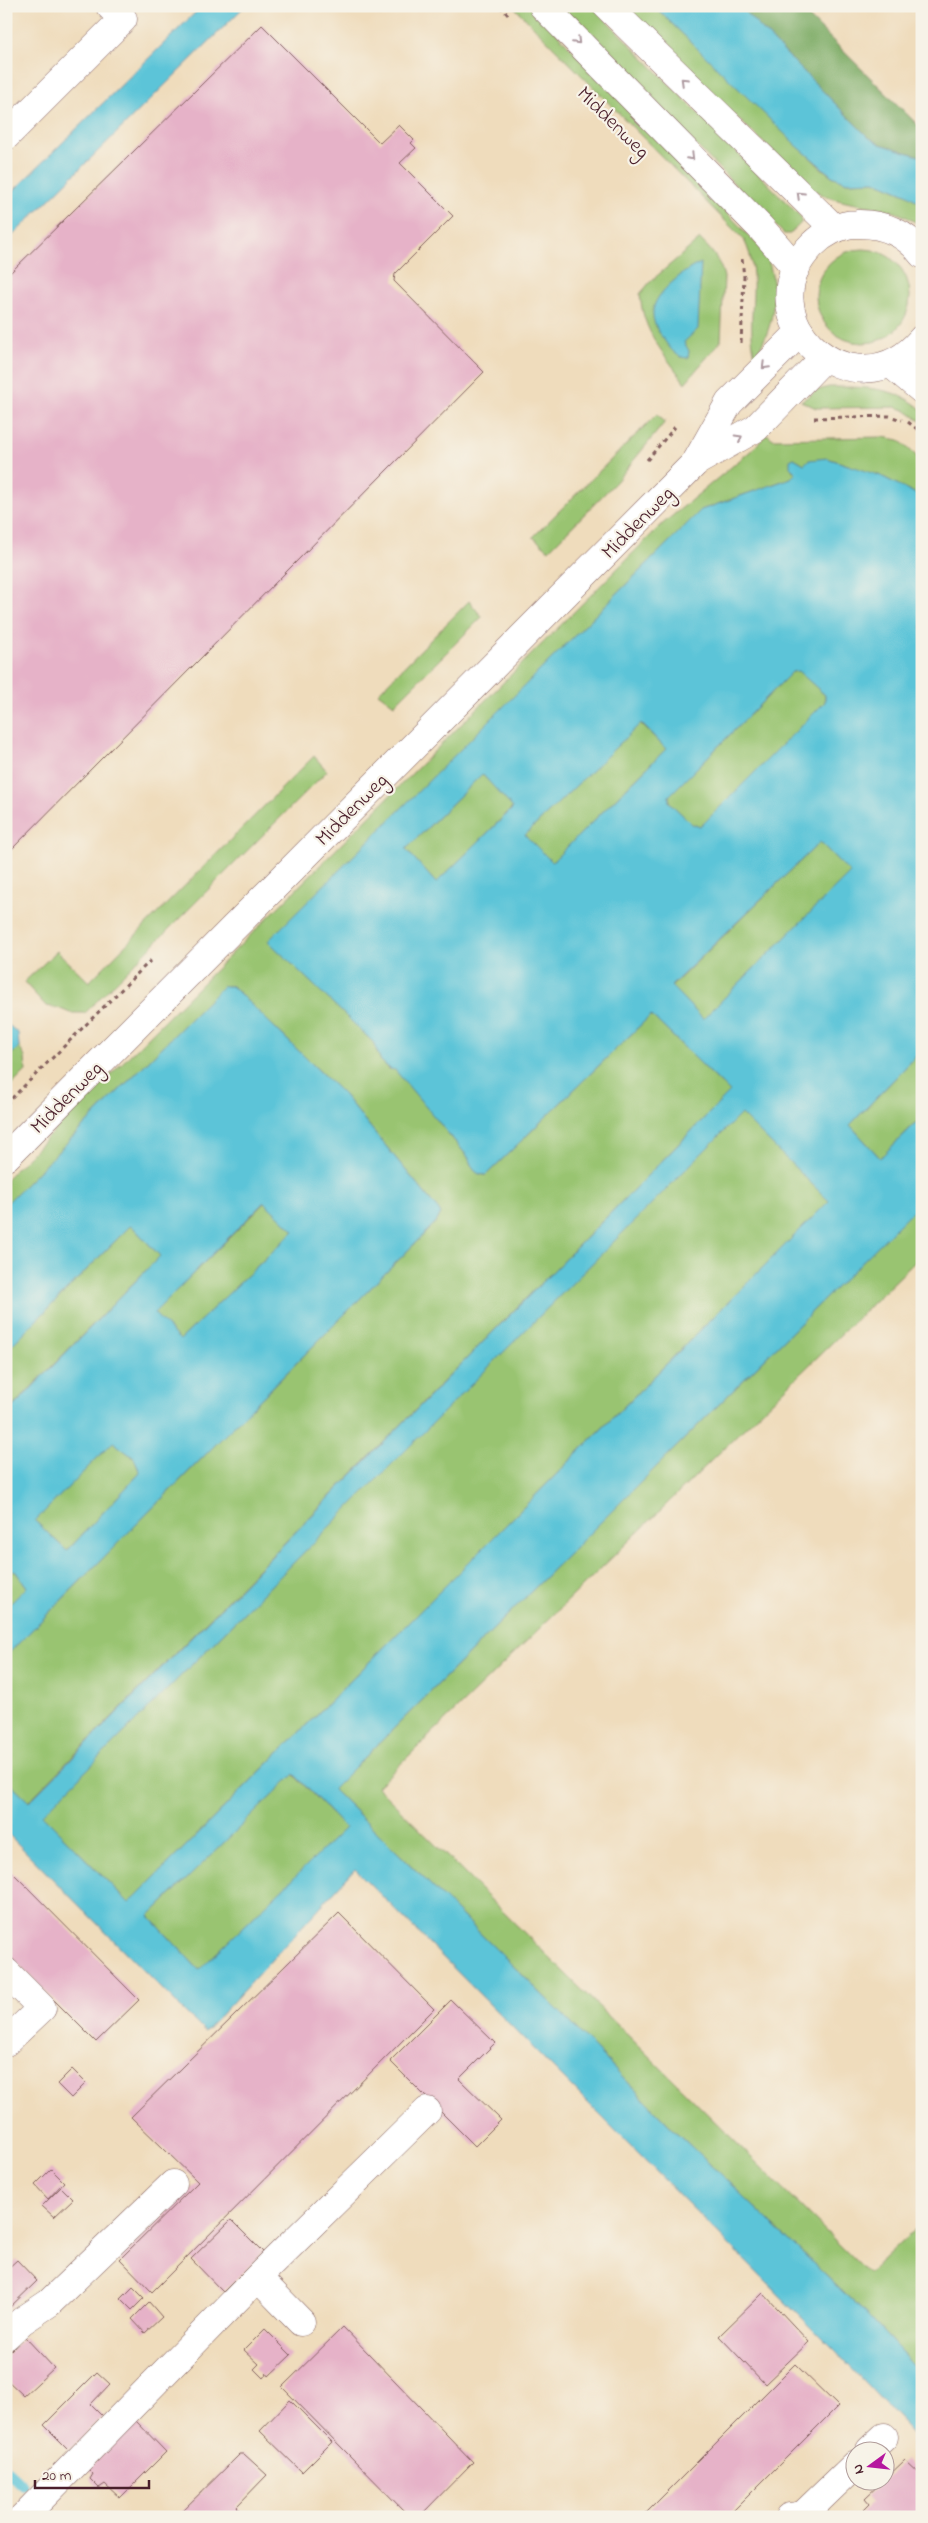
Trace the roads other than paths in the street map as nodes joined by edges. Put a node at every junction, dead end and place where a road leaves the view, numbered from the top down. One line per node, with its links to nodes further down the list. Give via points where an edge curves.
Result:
1 (110, 6): 4 (street, via 123,19)
2 (543, 6): 7 (street, Middenweg, one-way to 7, via 760,227)
3 (607, 6): 5 (street, one-way to 3)
4 (6, 136)
5 (835, 229): 6 (street, via 853,224 872,224 891,229 907,238); 7 (street, via 818,238)
6 (922, 254)
7 (796, 268): 8 (street, via 790,300)
8 (800, 332): 10 (street); 13 (street, Middenweg, one-way to 13, via 729,403)
9 (922, 339): 11 (street, via 904,357)
10 (824, 358): 11 (street, via 857,369); 13 (street, Middenweg, one-way to 10, via 756,428)
11 (891, 364): 12 (street)
12 (922, 390)
13 (696, 462): 14 (street, Middenweg)
14 (6, 1157)
15 (6, 1972): 16 (street, via 42,2008)
16 (6, 2042)
17 (427, 2111): 19 (street)
18 (172, 2184): 21 (street, via 49,2303)
19 (258, 2278): 20 (street); 23 (street)
20 (301, 2322)
21 (6, 2336)
22 (846, 2474): 24 (street, via 803,2515)
23 (23, 2517)
24 (789, 2517)

